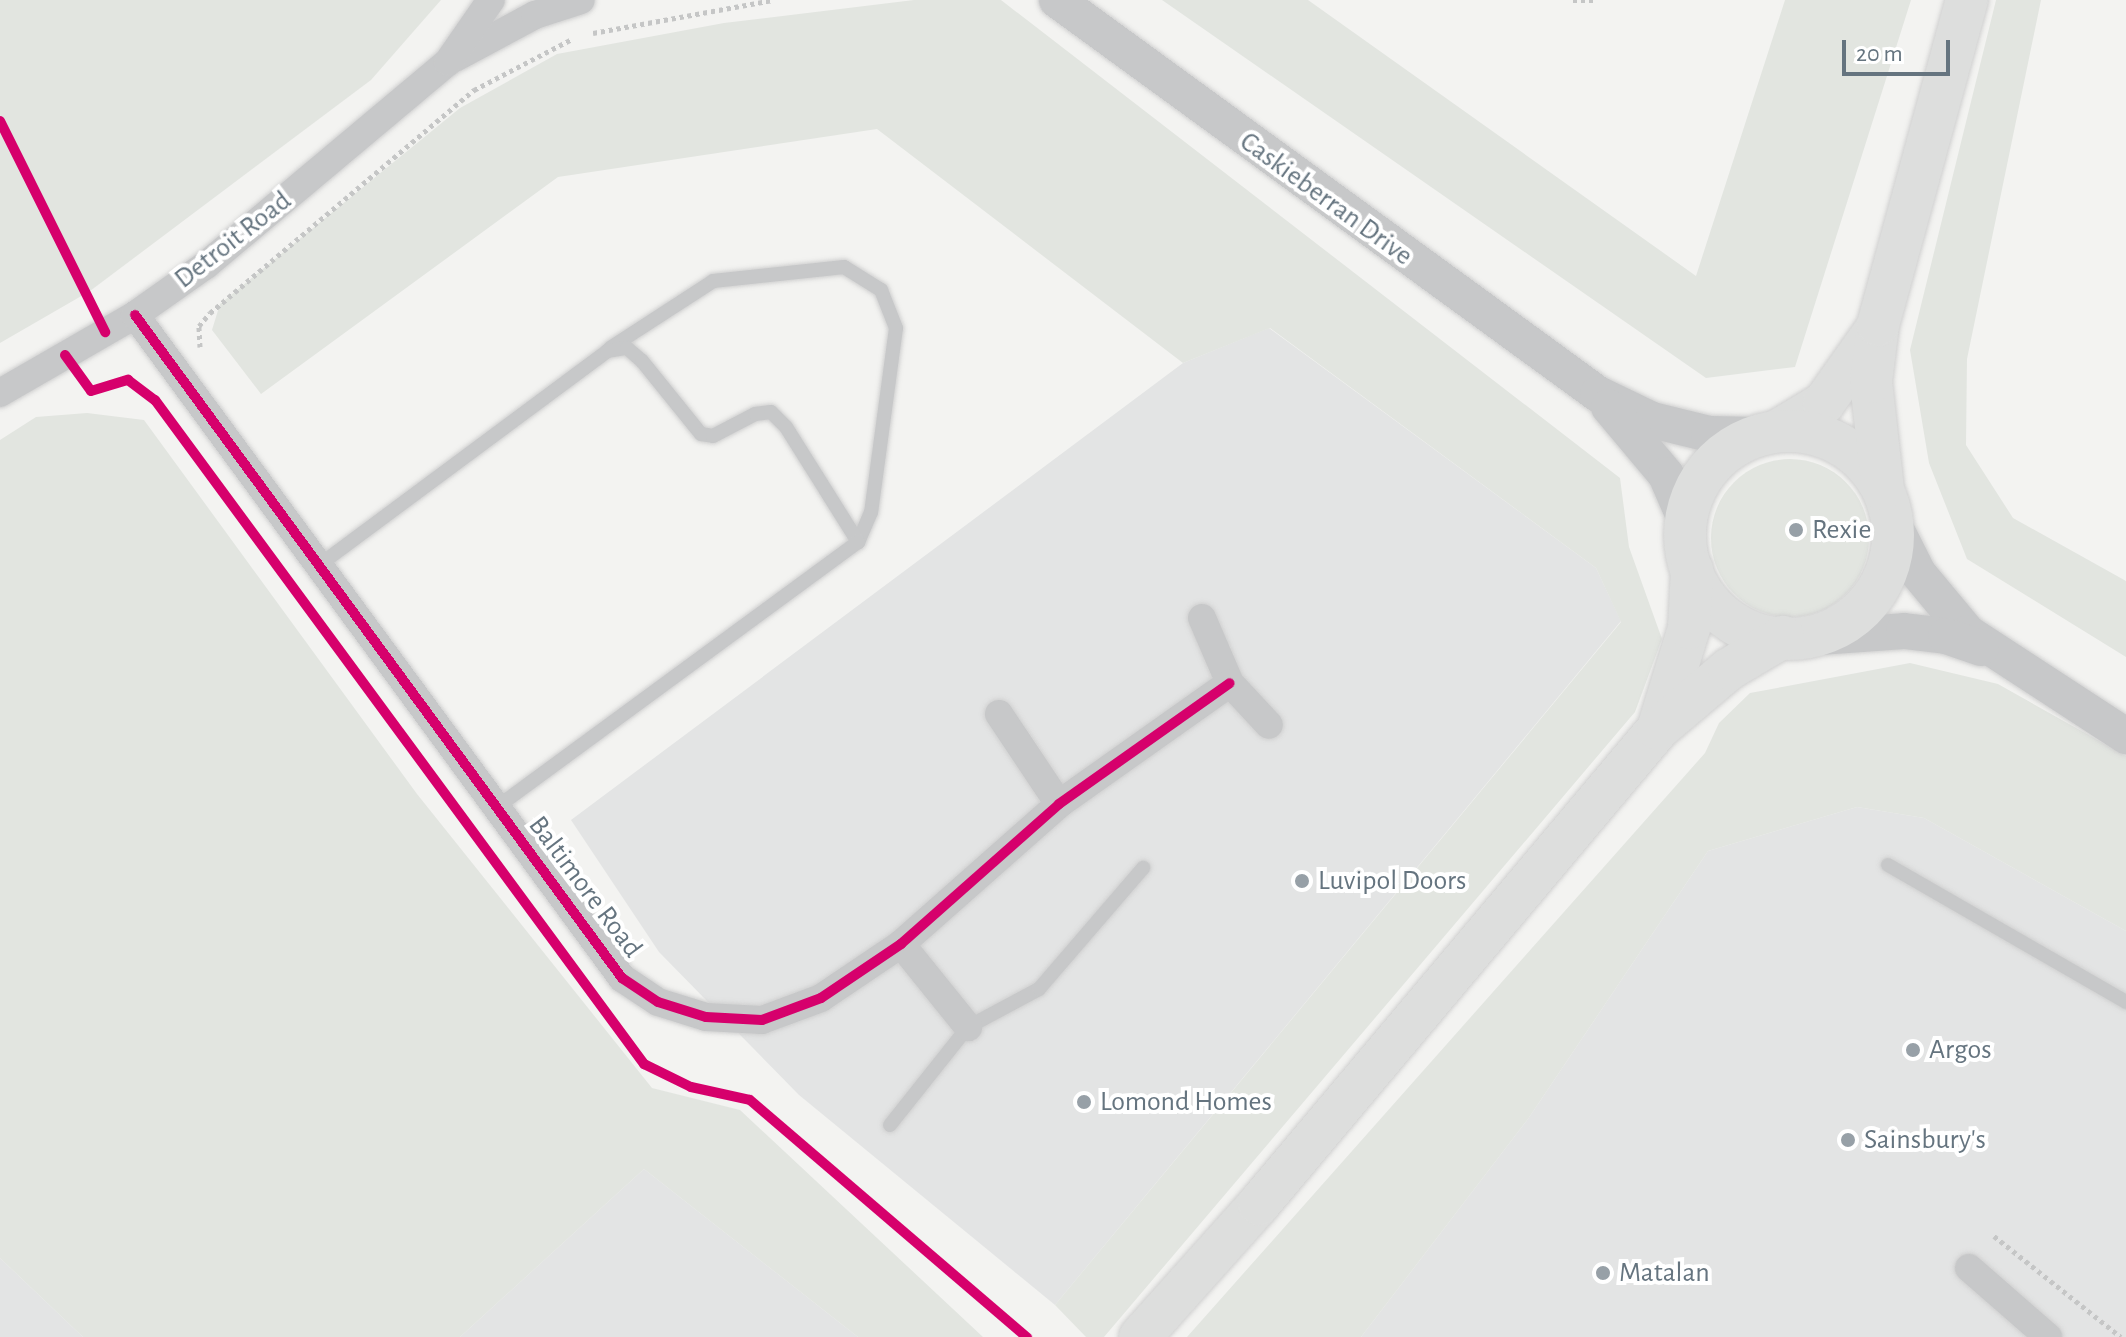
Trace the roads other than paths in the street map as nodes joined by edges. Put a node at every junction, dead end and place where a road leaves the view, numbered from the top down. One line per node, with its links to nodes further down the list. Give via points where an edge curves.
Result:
1 (491, 0): 5 (street, Detroit Road)
2 (581, 0): 5 (street, Detroit Road, via 535,15)
3 (1057, 0): 10 (street, Caskieberran Drive)
4 (1967, 0): 7 (main road)
5 (448, 62): 6 (street, Detroit Road, via 217,256)
6 (135, 315): 9 (street, Detroit Road); 15 (street, Baltimore Road)
7 (1878, 325): 11 (main road, via 1824,403); 12 (main road, via 1871,395)
8 (607, 351): 14 (lane, via 627,348 642,361 701,434 713,436 755,414 771,412); 14 (lane, via 713,281 844,267 881,290 896,328 871,512); 15 (lane)
9 (0, 393)
10 (1598, 394): 11 (street, via 1652,420 1709,434); 13 (street, via 1666,475)
11 (1770, 433): 12 (main road, via 1833,440 1862,461); 13 (main road, via 1743,440 1716,459 1695,489)
12 (1888, 506): 18 (main road, via 1891,557 1877,591 1836,628); 19 (street, via 1941,606 1968,633)
13 (1685, 519): 16 (main road)
14 (858, 542): 26 (lane)
15 (318, 566): 26 (street, Baltimore Road)
16 (1692, 569): 18 (main road, via 1717,610 1747,630); 23 (main road, via 1689,628)
17 (1202, 618): 20 (street)
18 (1794, 638): 19 (street, via 1904,631 1946,636); 23 (main road, via 1729,669)
19 (2009, 658): 24 (street)
20 (1230, 683): 22 (street); 25 (street, Baltimore Road)
21 (999, 714): 25 (street)
22 (1269, 725)
23 (1658, 729): 34 (main road, via 1259,1204)
24 (2126, 736)
25 (1059, 804): 29 (street, Baltimore Road)
26 (496, 808): 29 (street, Baltimore Road, via 622,978 658,1002 706,1017 762,1020 821,998)
27 (1888, 865): 30 (lane)
28 (1143, 868): 31 (lane, via 1039,989)
29 (901, 944): 31 (street)
30 (2126, 1002)
31 (968, 1027): 32 (lane)
32 (890, 1125)
33 (1969, 1268): 35 (street)
34 (1140, 1337)
35 (2048, 1337)

